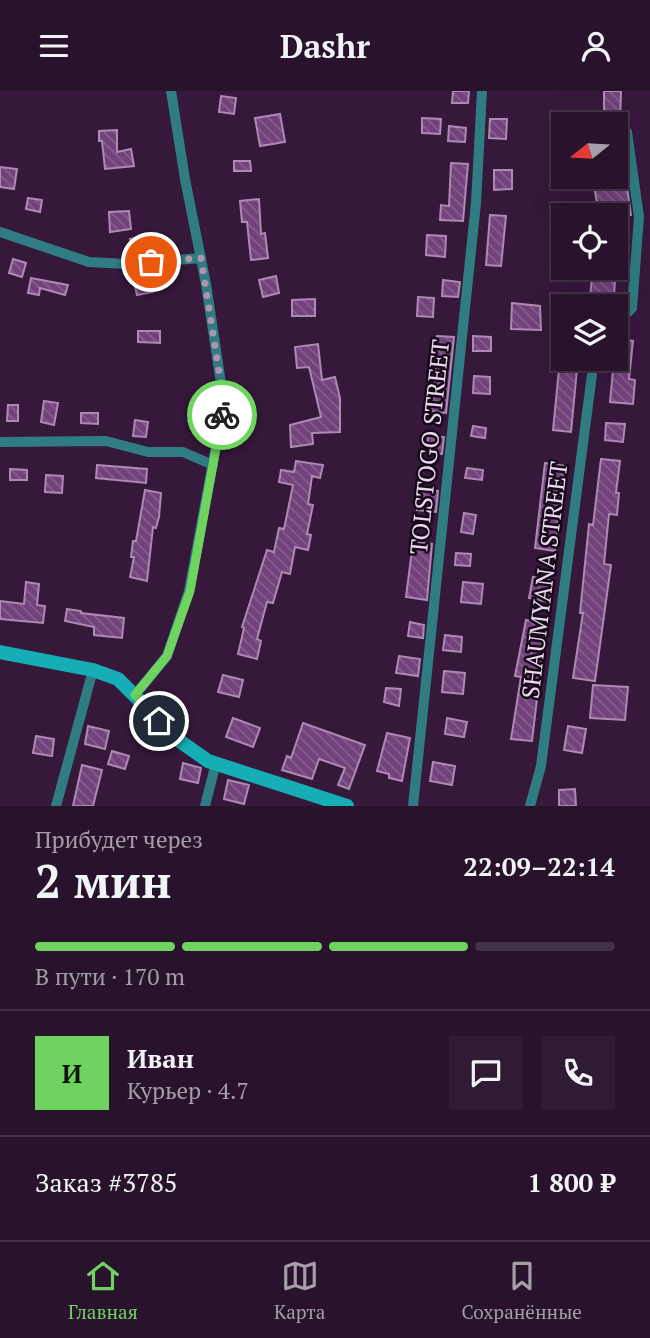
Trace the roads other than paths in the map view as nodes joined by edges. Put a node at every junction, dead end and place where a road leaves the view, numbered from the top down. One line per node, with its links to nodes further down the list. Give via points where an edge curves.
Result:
1 (171, 91): 6 (street)
2 (482, 91): 18 (street, TOLSTOGO STREET, via 476,202)
3 (628, 137): 4 (street)
4 (644, 210): 7 (street)
5 (0, 232): 6 (street, via 89,262)
6 (201, 258): 10 (street, via 224,403)
7 (628, 312)
8 (592, 371): 19 (street, SHAUMYANA STREET, via 541,766)
9 (0, 442): 10 (street, via 106,441 148,452 183,452)
10 (213, 465): 13 (street, via 190,591 167,656)
11 (0, 652): 12 (main road)
12 (93, 670): 13 (main road, via 118,679); 15 (street)
13 (135, 695): 14 (main road, via 181,742)
14 (216, 763): 16 (street); 17 (main road)
15 (56, 806)
16 (205, 806)
17 (347, 806)
18 (413, 806)
19 (530, 806)

